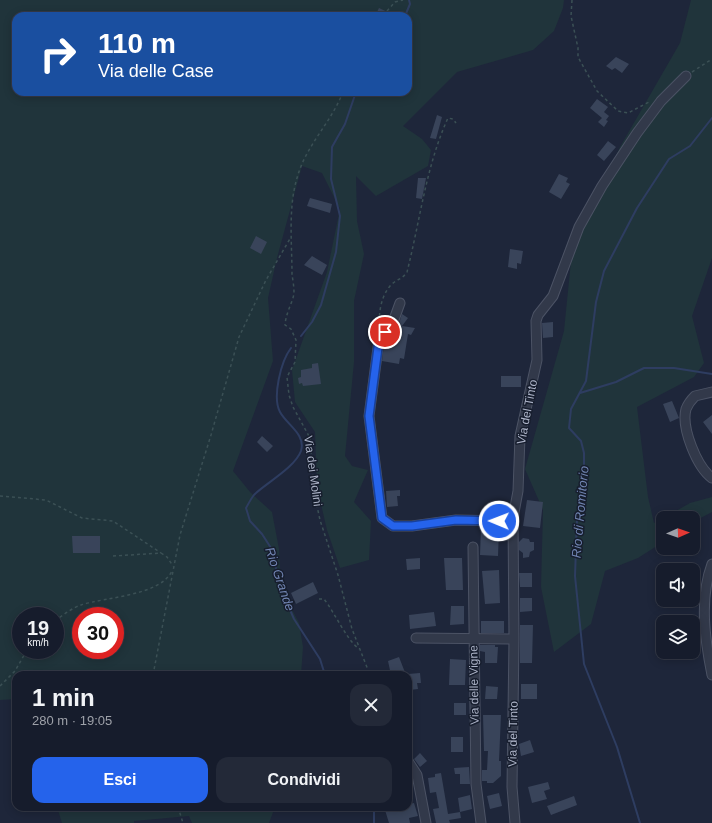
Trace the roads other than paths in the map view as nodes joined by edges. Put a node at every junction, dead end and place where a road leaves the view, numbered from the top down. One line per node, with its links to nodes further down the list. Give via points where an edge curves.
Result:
1 (686, 76): 5 (street, Via del Tinto, via 661,101 602,186 579,227 553,296 538,315 536,360 520,436 518,491)
2 (400, 303): 5 (street, via 392,325 379,340 369,416 382,518 393,526 456,520)
3 (712, 392): 4 (street, via 695,396 686,409 685,416 687,432 700,466)
4 (712, 478)
5 (513, 521): 10 (street, Via del Tinto)
6 (473, 547): 9 (street, Via delle Vigne)
7 (712, 564): 11 (street, via 706,591 705,613)
8 (416, 638): 9 (street)
9 (473, 638): 10 (street); 14 (street, Via delle Vigne, via 476,784)
10 (514, 640): 15 (street, Via del Tinto, via 512,787)
11 (712, 675)
12 (412, 767): 13 (street, via 417,775)
13 (426, 823)
14 (481, 823)
15 (515, 823)

